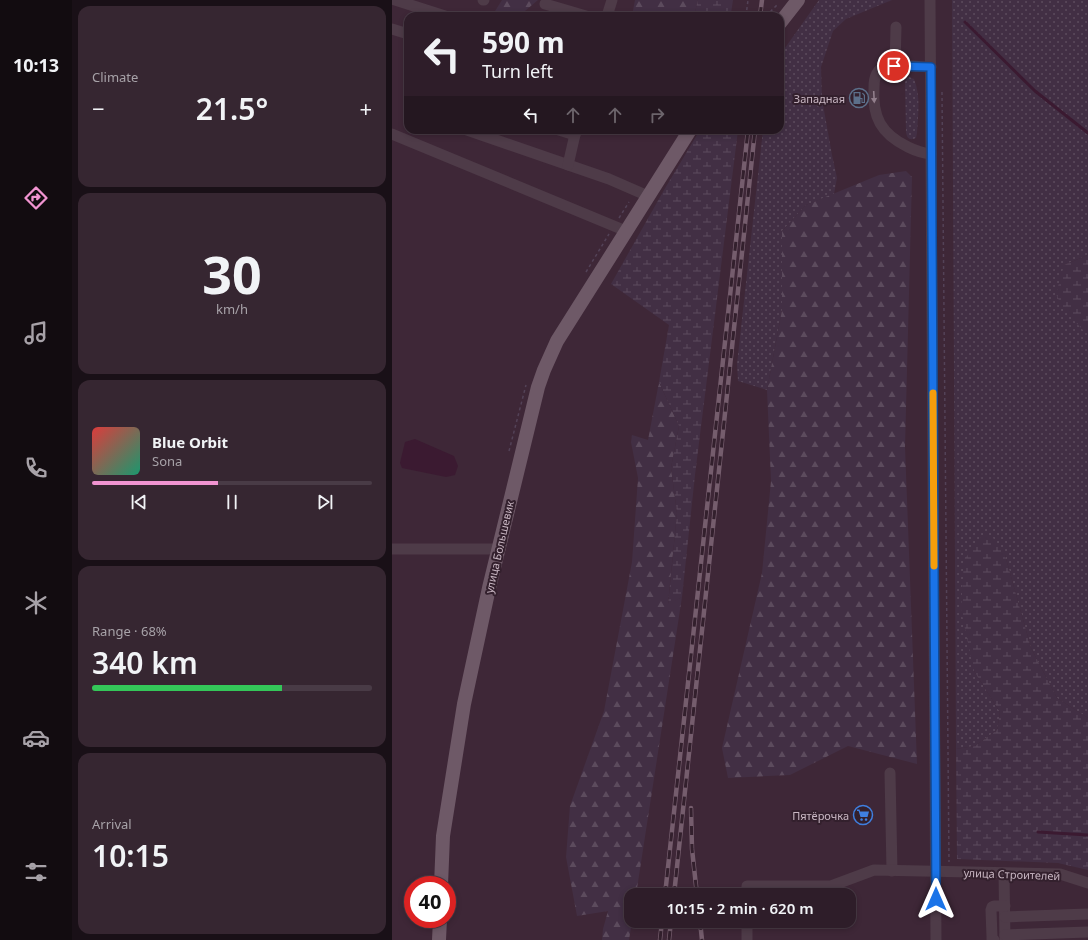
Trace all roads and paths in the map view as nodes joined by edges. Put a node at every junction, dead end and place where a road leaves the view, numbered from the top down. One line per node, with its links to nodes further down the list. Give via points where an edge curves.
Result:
1 (395, 0): 8 (street)
2 (612, 0): 10 (street)
3 (748, 0): 11 (path)
4 (798, 0): 13 (main road)
5 (930, 0): 18 (street)
6 (545, 4): 9 (street)
7 (778, 4): 12 (path)
8 (432, 12)
9 (572, 12)
10 (608, 12)
11 (746, 12)
12 (770, 12)
13 (784, 18)
14 (896, 27): 17 (street)
15 (392, 29): 16 (street)
16 (404, 33)
17 (895, 66): 18 (street); 24 (street, one-way to 24, via 881,68 877,72 874,100 879,122 885,132 894,139 916,151)
18 (931, 67): 24 (street)
19 (942, 87): 33 (path)
20 (392, 134): 27 (street)
21 (479, 134): 25 (street)
22 (576, 134): 25 (street)
23 (687, 134): 26 (main road, улица Большевик)
24 (931, 154): 32 (street)
25 (568, 165): 26 (street)
26 (648, 196): 27 (main road, улица Большевик)
27 (626, 231): 28 (main road, улица Большевик, via 557,341 544,370)
28 (499, 548): 29 (street); 35 (main road, улица Большевик, via 464,704 443,836)
29 (392, 549)
30 (890, 773): 31 (street)
31 (892, 871): 32 (street, улица Строителей); 37 (street, улица Строителей, via 874,870 831,886)
32 (936, 872): 33 (street, улица Строителей); 47 (street)
33 (949, 872): 34 (street, улица Строителей)
34 (1004, 873): 36 (street, улица Строителей, via 1060,874); 38 (street)
35 (441, 876)
36 (1088, 883)
37 (747, 888)
38 (1005, 906): 40 (street); 48 (street, via 994,906 991,910)
39 (1088, 914): 40 (street)
40 (1005, 917): 44 (street)
41 (440, 928): 45 (main road)
42 (747, 928): 46 (street)
43 (1088, 932): 44 (street)
44 (1005, 938)
45 (439, 940)
46 (747, 940)
47 (936, 940)
48 (994, 940)

